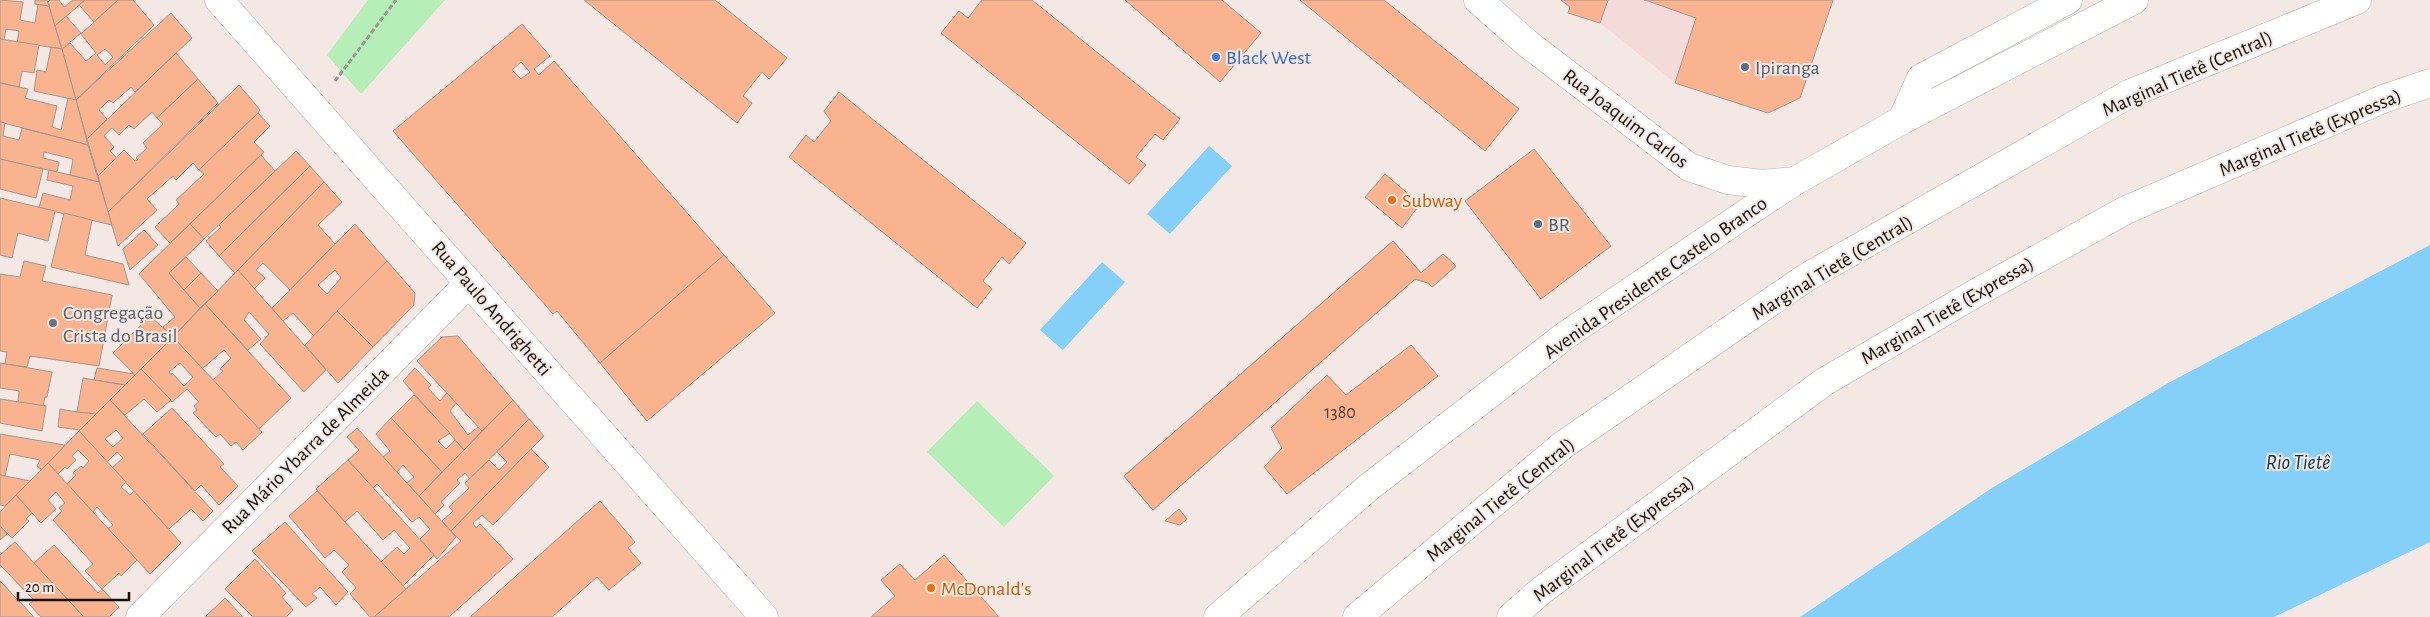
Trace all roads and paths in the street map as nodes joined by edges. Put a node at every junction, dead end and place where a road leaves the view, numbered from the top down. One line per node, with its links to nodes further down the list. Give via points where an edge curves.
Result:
1 (219, 0): 9 (main road, Rua Paulo Andrighetti)
2 (396, 0): 9 (path, via 335,81)
3 (1478, 0): 10 (main road, Rua Joaquim Carlos, via 1528,44 1689,167 1728,180 1762,184)
4 (2068, 0): 8 (main road, via 1921,78)
5 (2134, 0): 8 (main road, Avenida Presidente Castelo Branco)
6 (2357, 0): 15 (main road, Marginal Tietê (Central), via 2129,94 1808,276 1564,446)
7 (2430, 83): 16 (main road, Marginal Tietê (Expressa), via 2383,99 2126,210 1968,298 1824,382 1542,590)
8 (1902, 120): 10 (main road, Avenida Presidente Castelo Branco)
9 (337, 134): 11 (main road, Rua Paulo Andrighetti)
10 (1795, 181): 14 (main road, Avenida Presidente Castelo Branco, via 1566,335 1369,487)
11 (469, 283): 12 (main road, Rua Mário Ybarra de Almeida); 13 (main road, Rua Paulo Andrighetti)
12 (140, 617)
13 (764, 617)
14 (1218, 617)
15 (1357, 617)
16 (1511, 617)

